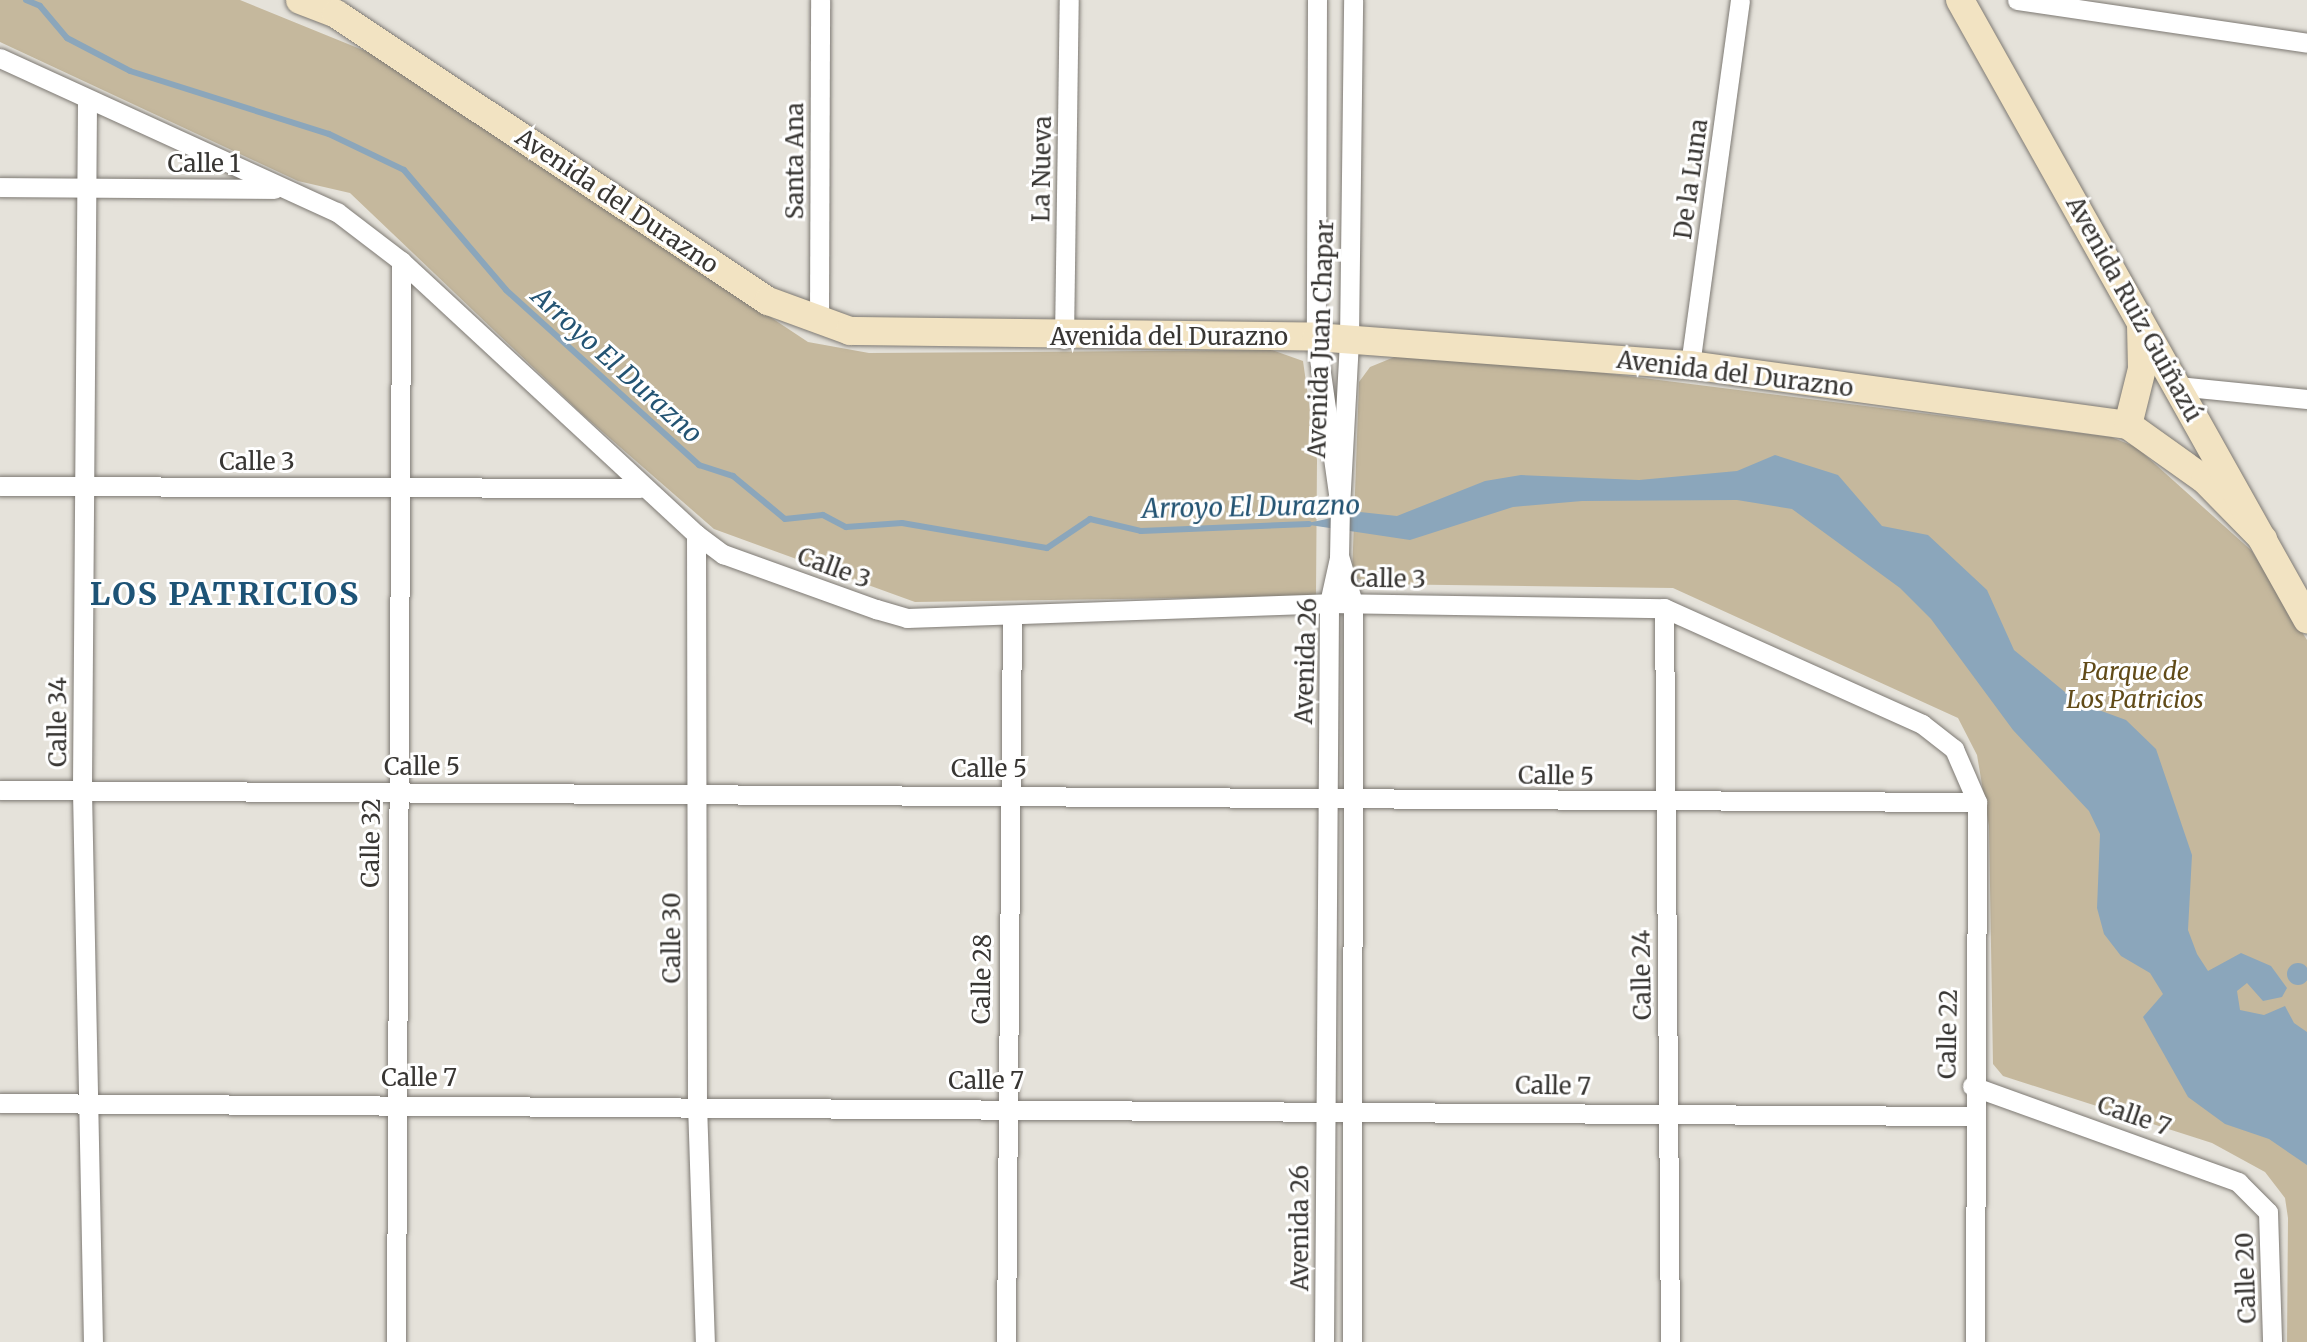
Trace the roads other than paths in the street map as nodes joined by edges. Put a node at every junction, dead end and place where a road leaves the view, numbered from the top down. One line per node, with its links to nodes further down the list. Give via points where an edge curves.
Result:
1 (300, 0): 9 (main road, Avenida del Durazno)
2 (820, 0): 18 (street, Santa Ana)
3 (1069, 0): 20 (street, La Nueva)
4 (1317, 0): 19 (street, Avenida Juan Chapar)
5 (1353, 0): 21 (street, Avenida Juan Chapar)
6 (1740, 0): 22 (street, De la Luna)
7 (1960, 0): 17 (main road, Avenida Ruiz Guiñazú)
8 (2017, 0): 10 (street)
9 (337, 7): 18 (main road, Avenida del Durazno, via 768,301)
10 (2307, 43)
11 (0, 58): 12 (street)
12 (87, 102): 14 (street, Calle 34); 15 (street)
13 (0, 187): 14 (street, Calle 1)
14 (86, 188): 15 (street, Calle 1); 27 (street, Calle 34)
15 (282, 189): 16 (street, Calle 1, via 337,212)
16 (395, 257): 28 (street, Calle 32); 29 (street, Calle 1)
17 (2141, 321): 23 (main road, Avenida Ruiz Guiñazú); 25 (main road, via 2141,369)
18 (819, 322): 20 (main road, Avenida del Durazno, via 850,331)
19 (1316, 337): 20 (main road, Avenida del Durazno); 21 (main road, Avenida del Durazno); 30 (street, Avenida Juan Chapar)
20 (1064, 339)
21 (1349, 339): 22 (main road, Avenida del Durazno); 30 (street, Avenida Juan Chapar)
22 (1690, 365): 25 (main road, Avenida del Durazno)
23 (2177, 386): 24 (street); 32 (main road, Avenida Ruiz Guiñazú)
24 (2307, 399)
25 (2128, 425): 32 (main road, via 2205,480)
26 (0, 486): 27 (street, Calle 3)
27 (84, 486): 28 (street, Calle 3); 41 (street, Calle 34)
28 (399, 487): 29 (street, Calle 3); 42 (street, Calle 32)
29 (640, 488): 31 (street, Calle 3)
30 (1340, 507): 33 (street)
31 (696, 534): 37 (street, Calle 3, via 723,554 908,618); 43 (street, Calle 30)
32 (2263, 539): 38 (main road, Avenida Ruiz Guiñazú)
33 (1339, 558): 34 (street, Avenida 26); 35 (street, Avenida 26)
34 (1329, 603): 35 (street, Calle 3); 37 (street, Calle 3); 46 (street, Avenida 26)
35 (1353, 603): 36 (street, Calle 3); 45 (street, Avenida 26)
36 (1664, 608): 39 (street, Calle 3); 47 (street, Calle 24)
37 (1012, 617): 44 (street, Calle 28)
38 (2307, 620)
39 (1942, 737): 48 (street, Calle 22, via 1968,770)
40 (0, 790): 41 (street, Calle 5)
41 (82, 790): 42 (street, Calle 5); 52 (street, Calle 34)
42 (396, 792): 43 (street, Calle 5); 51 (street, Calle 32)
43 (696, 792): 44 (street, Calle 5); 53 (street, Calle 30)
44 (1009, 793): 46 (street, Calle 5); 54 (street, Calle 28)
45 (1353, 798): 46 (street, Calle 5); 47 (street, Calle 5); 56 (street, Avenida 26)
46 (1328, 799): 55 (street, Avenida 26)
47 (1664, 802): 48 (street, Calle 5); 57 (street, Calle 24)
48 (1977, 802): 49 (street, Calle 22)
49 (1972, 1086): 58 (street, Calle 22); 59 (street, Calle 7, via 2216,1171)
50 (0, 1103): 52 (street, Calle 7)
51 (393, 1103): 52 (street, Calle 7); 53 (street, Calle 7); 61 (street, Calle 32)
52 (91, 1104): 60 (street, Calle 34)
53 (697, 1104): 54 (street, Calle 7); 62 (street, Calle 30)
54 (1004, 1105): 55 (street, Calle 7); 63 (street, Calle 28)
55 (1326, 1108): 56 (street, Calle 7); 64 (street, Avenida 26)
56 (1352, 1108): 57 (street, Calle 7); 65 (street, Avenida 26)
57 (1668, 1111): 58 (street, Calle 7); 66 (street, Calle 24)
58 (1972, 1116): 67 (street, Calle 22)
59 (2268, 1212): 68 (street, Calle 20)
60 (93, 1342)
61 (396, 1342)
62 (705, 1342)
63 (1006, 1342)
64 (1324, 1342)
65 (1352, 1342)
66 (1670, 1342)
67 (1975, 1342)
68 (2272, 1342)

